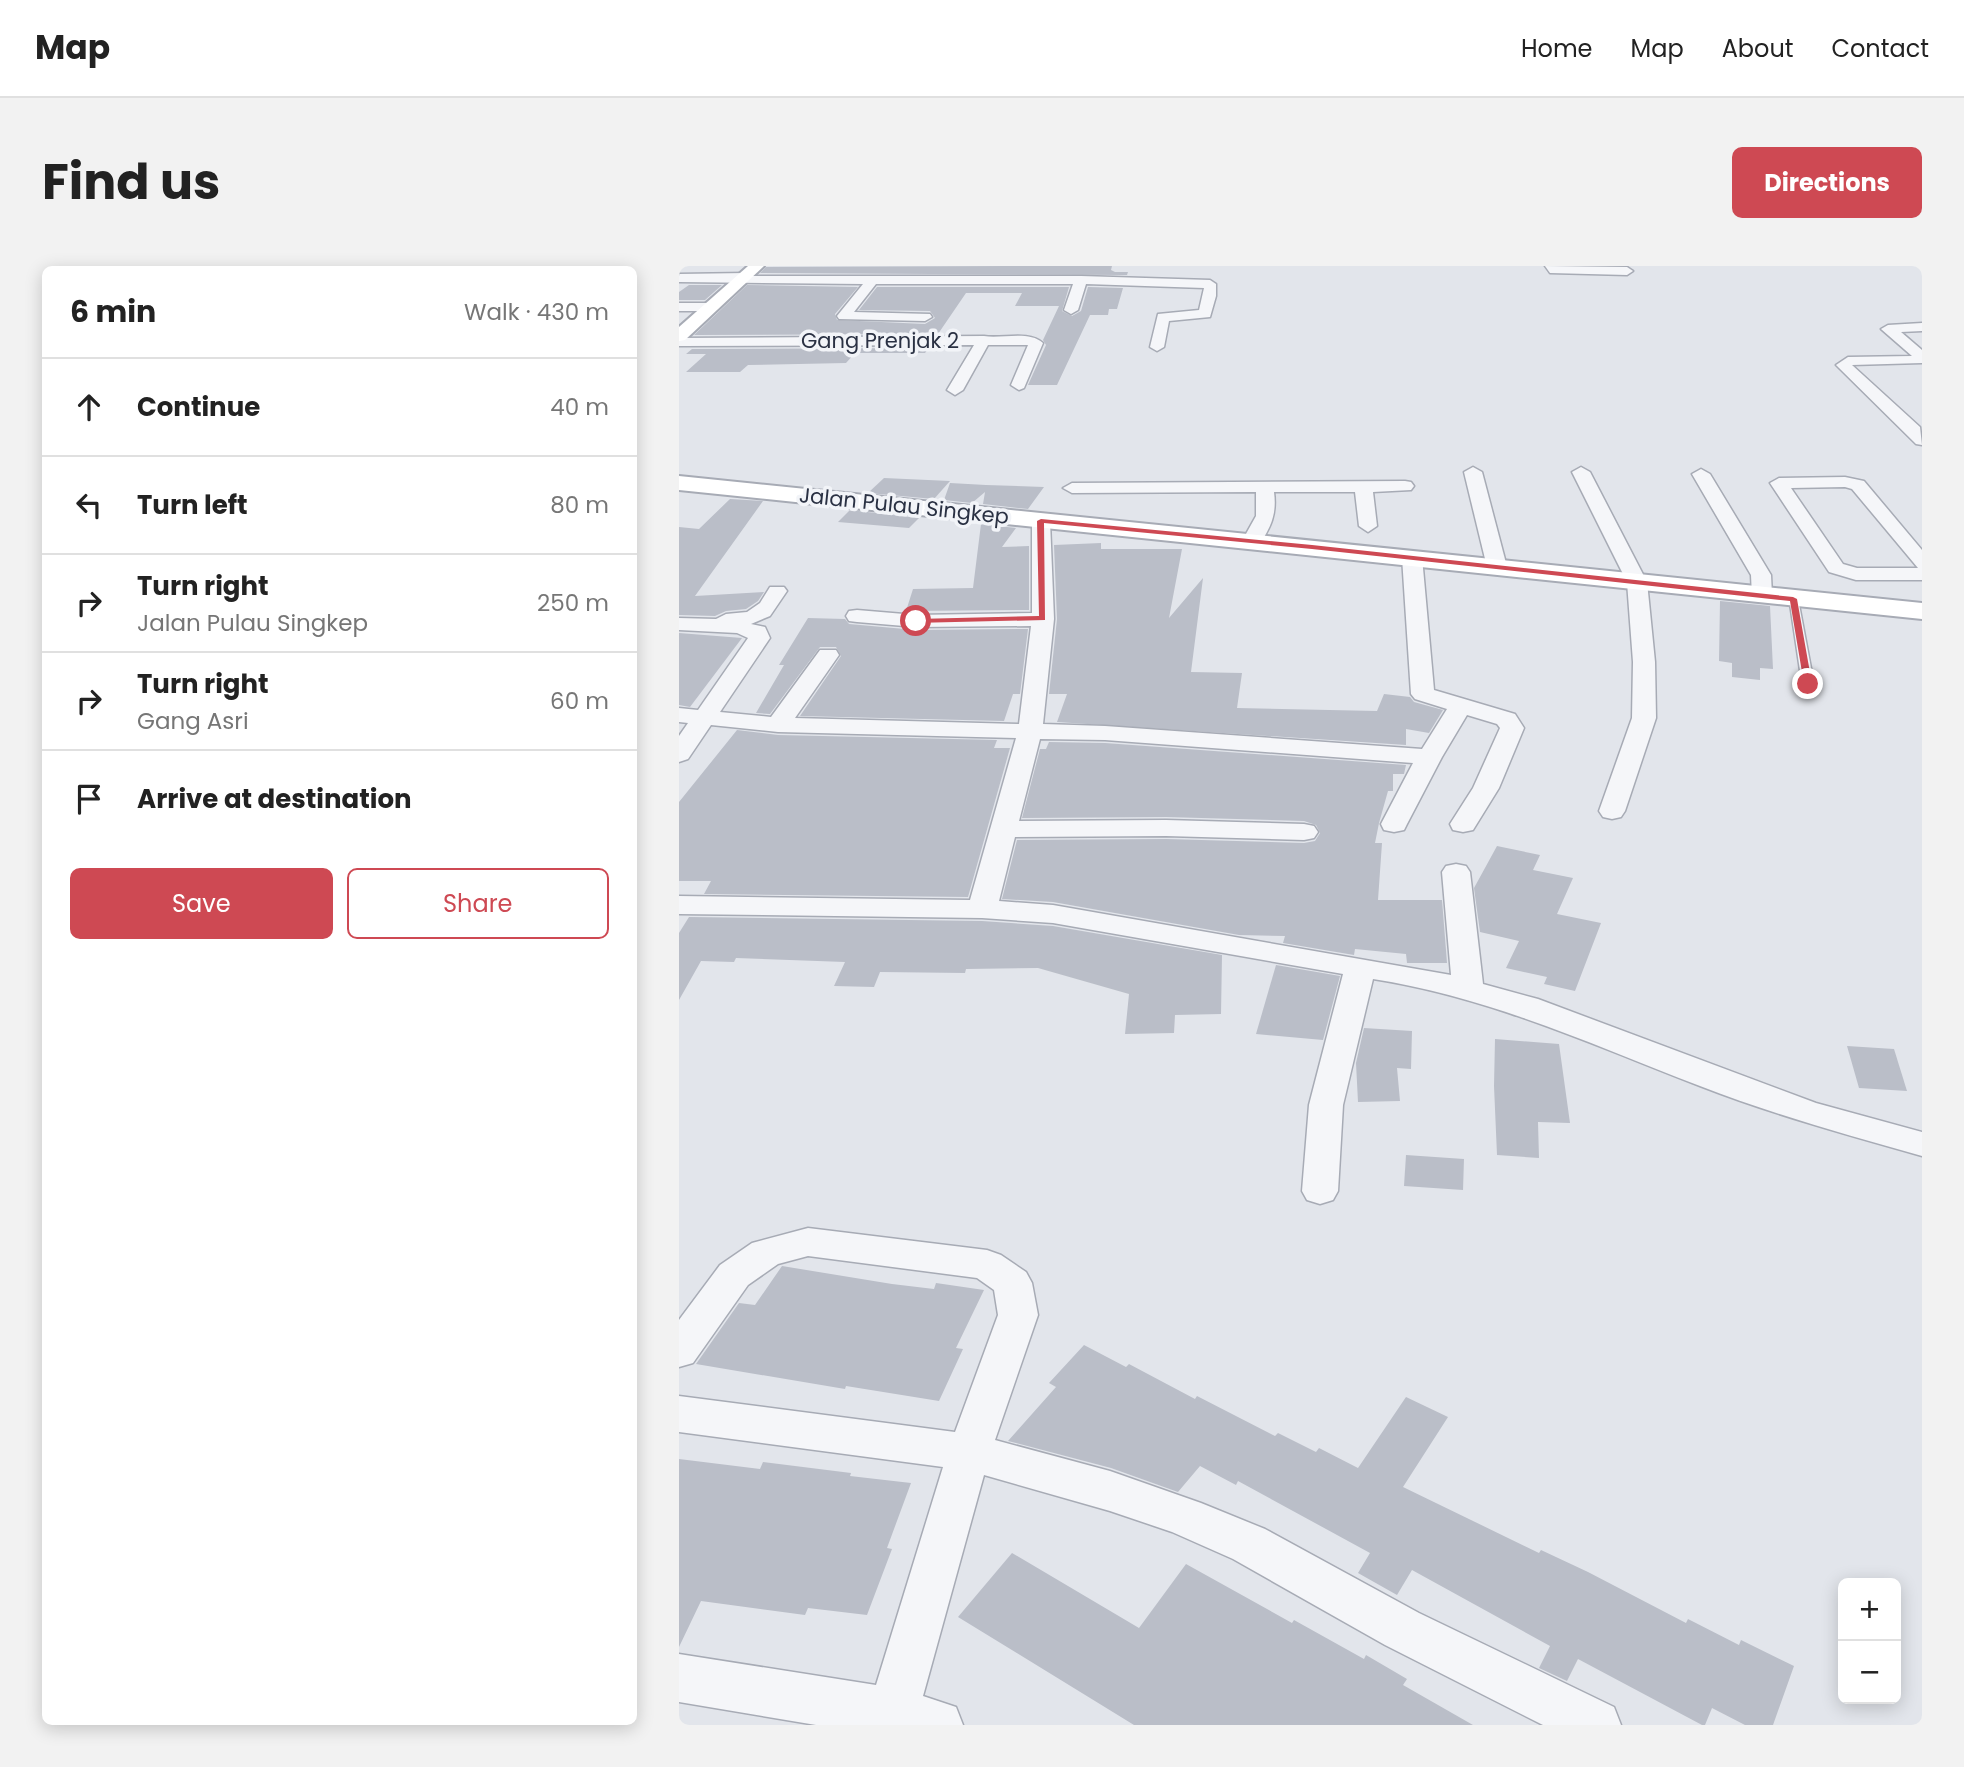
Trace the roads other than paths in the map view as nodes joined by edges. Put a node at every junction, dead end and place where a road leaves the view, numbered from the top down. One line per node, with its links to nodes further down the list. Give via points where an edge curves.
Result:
1 (951, 266): 12 (street)
2 (996, 266): 13 (street)
3 (1076, 266): 10 (street)
4 (1137, 266): 14 (street)
5 (1551, 266): 7 (street, via 1567,272)
6 (798, 267): 8 (street)
7 (1627, 271)
8 (751, 273): 9 (street); 11 (street); 18 (street)
9 (679, 278)
10 (1075, 280): 13 (street); 14 (street); 19 (street)
11 (872, 281): 12 (street); 20 (street, via 844,316)
12 (939, 281): 13 (street)
13 (982, 281): 15 (street)
14 (1132, 281): 26 (street, via 1210,285 1204,315 1163,317)
15 (970, 293)
16 (748, 298): 18 (street)
17 (679, 307): 18 (street)
18 (710, 308): 21 (street); 23 (street)
19 (1071, 310)
20 (925, 317)
21 (679, 319)
22 (1922, 327): 29 (street, via 1888,329)
23 (679, 336)
24 (984, 340): 25 (street, Gang Prenjak 2); 30 (street, Gang Prenjak 2, via 1036,343); 31 (street)
25 (679, 342)
26 (1157, 347)
27 (886, 354): 28 (street)
28 (679, 355)
29 (1922, 357): 32 (street, via 1843,365)
30 (1019, 385)
31 (955, 390)
32 (1919, 433)
33 (1473, 472): 48 (street)
34 (1581, 472): 50 (street)
35 (1702, 474): 52 (street, via 1761,575)
36 (679, 483): 43 (street, Jalan Pulau Singkep)
37 (1405, 486): 39 (street)
38 (1264, 487): 39 (street); 41 (street); 45 (street, via 1267,518)
39 (1363, 487): 44 (street)
40 (1072, 488): 41 (street)
41 (1169, 488): 42 (street)
42 (1168, 507)
43 (1041, 521): 45 (street, Jalan Pulau Singkep); 56 (street)
44 (1368, 526)
45 (1252, 541): 46 (street, Jalan Pulau Singkep)
46 (1412, 558): 48 (street, Jalan Pulau Singkep); 60 (street, via 1422,692)
47 (1922, 563): 49 (street, via 1858,485 1779,483 1836,568 1856,574)
48 (1497, 567): 50 (street, Jalan Pulau Singkep)
49 (1922, 574)
50 (1637, 582): 52 (street, Jalan Pulau Singkep); 67 (street, via 1644,718)
51 (777, 591): 57 (street, via 768,609 753,618)
52 (1762, 596): 53 (street, Jalan Pulau Singkep)
53 (1793, 599): 54 (street, Jalan Pulau Singkep); 59 (lane)
54 (1922, 611)
55 (857, 616): 56 (street, via 916,621)
56 (1043, 619): 64 (street)
57 (679, 624): 62 (street, via 738,627 759,635)
58 (828, 655): 63 (street)
59 (1808, 684)
60 (1461, 706): 66 (street); 69 (street, via 1506,719 1512,728 1486,788)
61 (679, 715): 62 (street)
62 (706, 716): 63 (street); 65 (street)
63 (778, 725): 64 (street)
64 (1030, 732): 66 (street, via 1105,733); 70 (street)
65 (679, 754)
66 (1429, 757): 68 (street)
67 (1612, 811)
68 (1394, 824)
69 (1463, 824)
70 (1005, 829): 71 (street); 74 (street)
71 (1304, 832)
72 (1456, 872): 76 (street)
73 (679, 905): 74 (street)
74 (982, 909): 75 (street, via 1078,918)
75 (1360, 967): 76 (street); 78 (street, via 1327,1105)
76 (1468, 987): 77 (street, via 1805,1112)
77 (1922, 1144)
78 (1320, 1191)
79 (679, 1351): 81 (street, via 734,1275 766,1252 808,1242 987,1265 1012,1283 1018,1314)
80 (679, 1414): 81 (street)
81 (969, 1451): 83 (street); 84 (street, via 1110,1491 1249,1544 1402,1629)
82 (679, 1678): 83 (street)
83 (907, 1721)
84 (1596, 1725)

